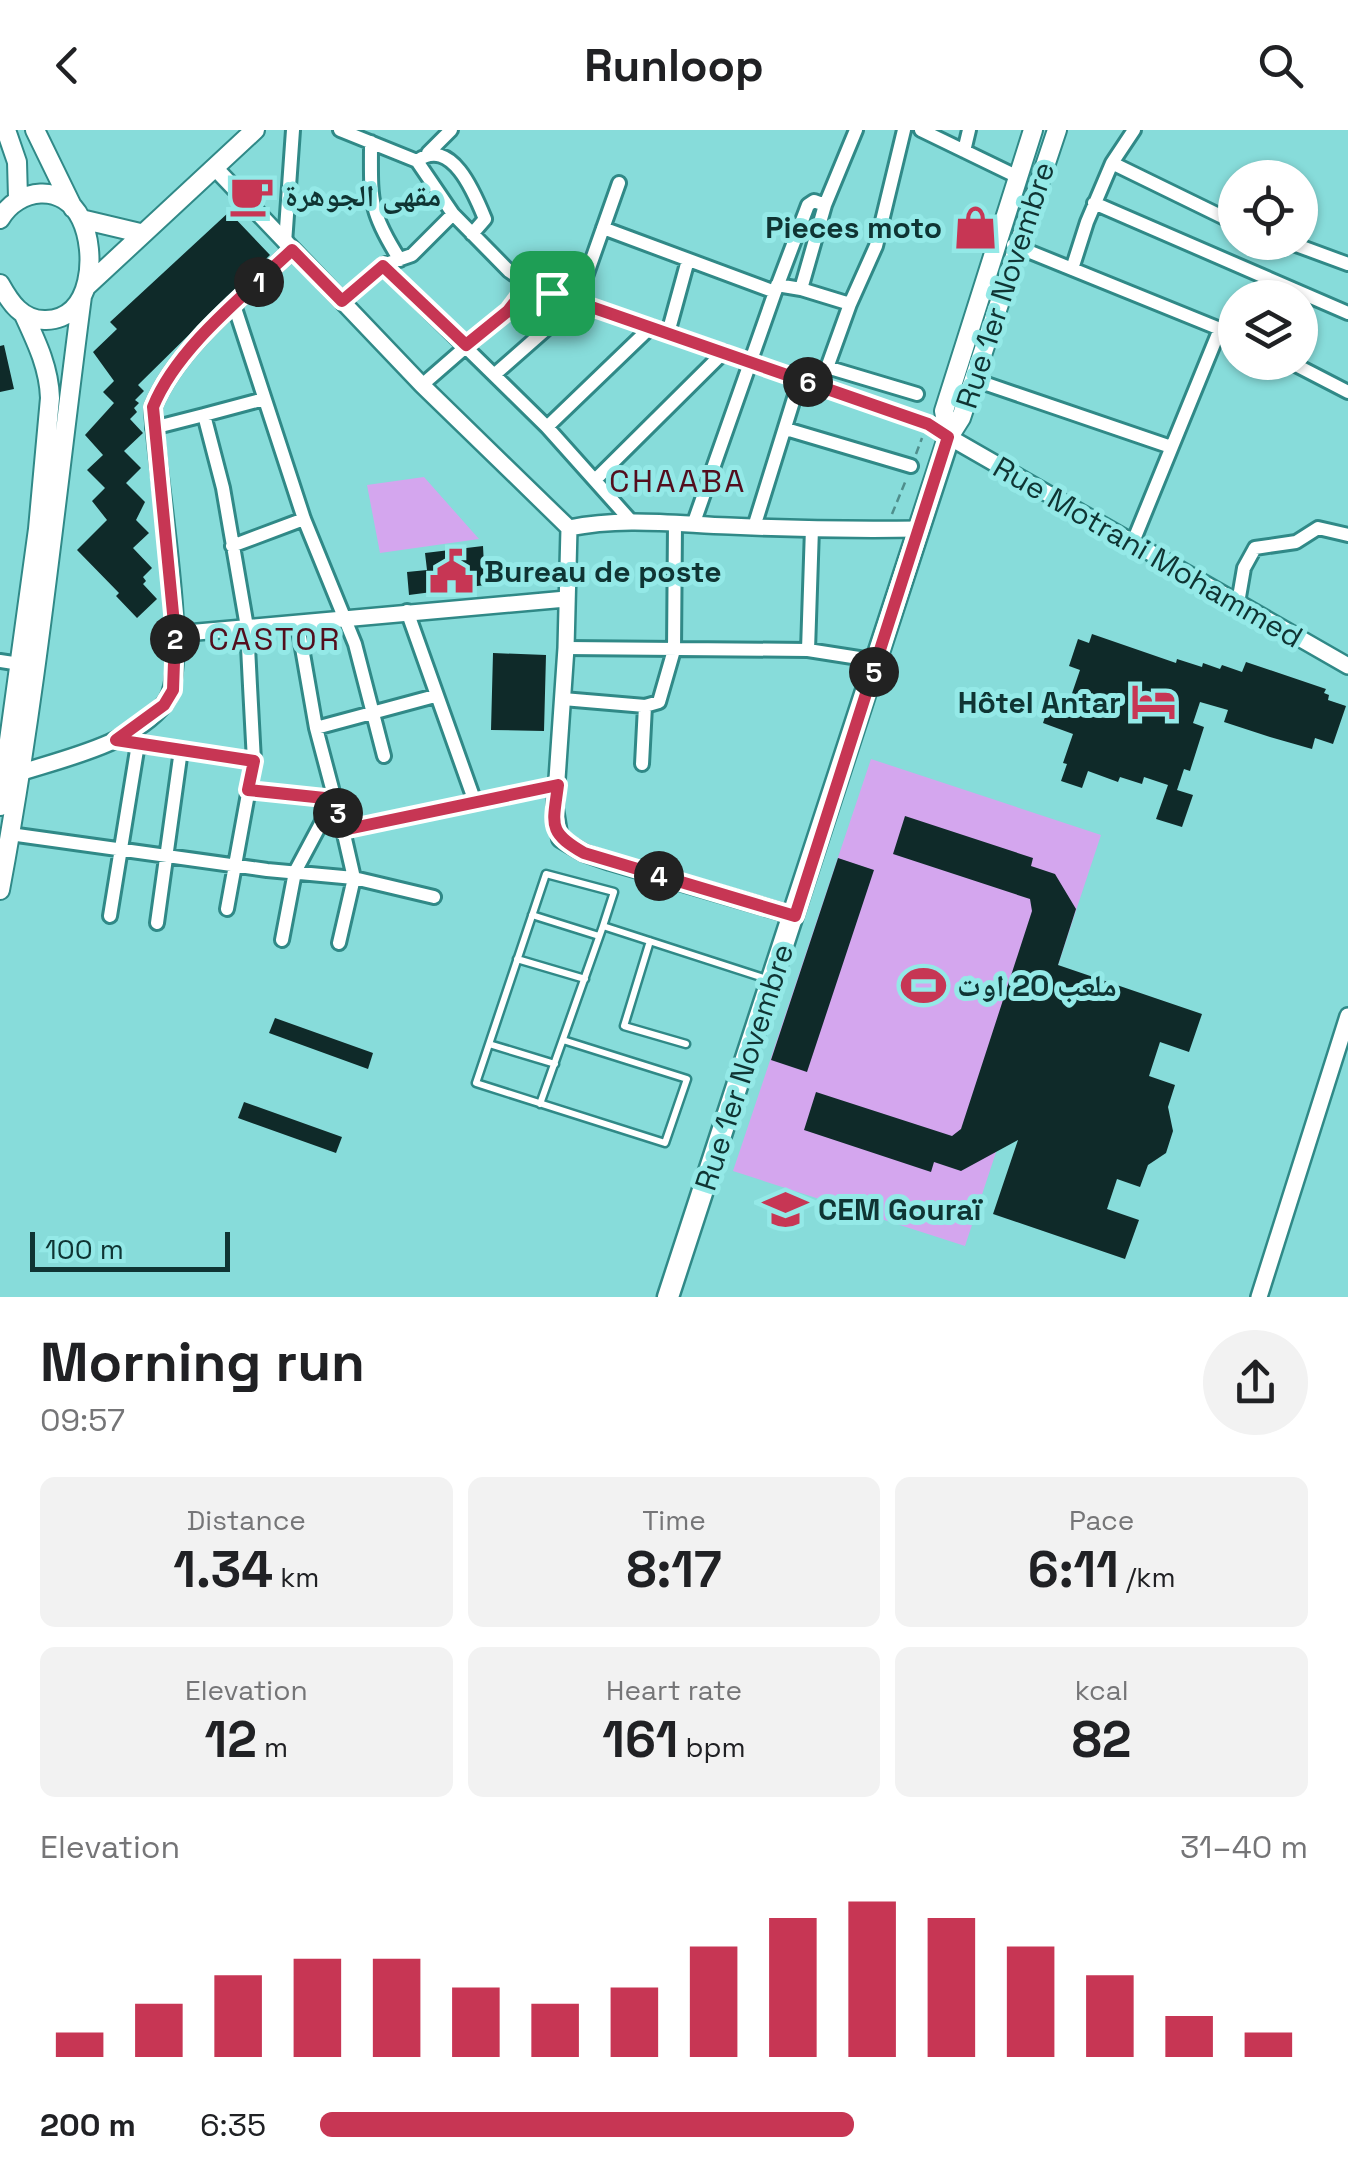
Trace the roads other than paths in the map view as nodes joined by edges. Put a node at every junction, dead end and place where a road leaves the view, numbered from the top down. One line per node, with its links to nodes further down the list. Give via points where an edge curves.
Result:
1 (6, 130): 21 (main road, via 18,162)
2 (34, 130): 24 (main road)
3 (255, 130): 18 (main road)
4 (293, 130): 32 (street)
5 (340, 130): 14 (street)
6 (451, 130): 16 (street)
7 (856, 130): 23 (street)
8 (904, 130): 49 (street, via 876,246)
9 (921, 130): 15 (street)
10 (969, 130): 15 (street)
11 (1034, 130): 19 (main road, Rue 1er Novembre)
12 (1056, 130): 33 (main road, Rue 1er Novembre)
13 (1134, 130): 17 (street)
14 (371, 142): 16 (street); 35 (street, via 372,209)
15 (964, 151): 19 (street)
16 (423, 157): 25 (street); 30 (street, via 444,154 452,161 483,212 485,222)
17 (1112, 164): 22 (street); 26 (street)
18 (215, 168): 29 (main road); 32 (street)
19 (1018, 176): 31 (main road, Rue 1er Novembre)
20 (619, 183): 28 (street)
21 (18, 198): 24 (main road, via 51,194); 27 (main road)
22 (1094, 203): 39 (street); 40 (street)
23 (825, 205): 43 (street, via 808,205); 44 (street)
24 (77, 214): 29 (main road); 45 (main road, via 88,242)
25 (452, 214): 30 (street); 35 (street)
26 (1218, 215)
27 (0, 219)
28 (603, 228): 36 (street); 47 (street)
29 (140, 233): 45 (main road)
30 (472, 234): 41 (street)
31 (997, 240): 33 (street); 70 (main road, Rue 1er Novembre, via 944,412)
32 (289, 246): 46 (street); 50 (street)
33 (1016, 246): 39 (street); 61 (main road, Rue 1er Novembre)
34 (1318, 253): 37 (street)
35 (400, 260): 38 (street)
36 (688, 260): 43 (street); 54 (street)
37 (1348, 264)
38 (383, 266): 46 (street); 55 (street)
39 (1072, 269): 71 (street, via 1220,329)
40 (1264, 280)
41 (528, 285): 47 (street); 55 (street)
42 (1, 287): 52 (main road)
43 (776, 289): 44 (street); 57 (street)
44 (801, 290): 49 (street)
45 (84, 291): 52 (main road, via 60,318); 110 (main road)
46 (342, 301): 62 (street)
47 (578, 302): 53 (street); 58 (street)
48 (1318, 303): 51 (street)
49 (850, 304): 64 (street, via 830,368)
50 (234, 305): 65 (street); 68 (street, via 162,386)
51 (1348, 313)
52 (24, 315): 97 (main road, via 42,355 50,398)
53 (651, 327): 54 (street); 67 (street)
54 (668, 333): 56 (street)
55 (466, 345): 58 (street); 62 (street)
56 (724, 352): 57 (street); 73 (street)
57 (750, 361): 60 (street); 77 (street)
58 (494, 376): 67 (street)
59 (1318, 376): 63 (street)
60 (800, 379): 69 (street); 70 (street)
61 (972, 379): 70 (main road, Rue 1er Novembre); 71 (street)
62 (422, 385): 78 (street)
63 (1348, 392)
64 (917, 394)
65 (264, 399): 66 (street); 74 (street)
66 (204, 416): 68 (street); 84 (street)
67 (547, 427): 73 (street)
68 (154, 428): 91 (street)
69 (786, 428): 72 (street); 79 (street)
70 (948, 437): 81 (main road, Rue 1er Novembre); 83 (street, Rue Motrani Mohammed)
71 (1171, 448): 83 (street)
72 (911, 466)
73 (596, 479): 75 (street)
74 (304, 519): 84 (street); 88 (street)
75 (630, 521): 76 (street); 78 (street)
76 (675, 524): 77 (street); 93 (street)
77 (693, 525): 79 (street)
78 (569, 528): 85 (street)
79 (754, 528): 80 (street)
80 (812, 528): 81 (street); 94 (street)
81 (921, 528): 96 (main road, Rue 1er Novembre)
82 (1348, 535): 86 (street, via 1318,528 1296,542 1255,548)
83 (1133, 542): 86 (street, Rue Motrani Mohammed)
84 (232, 546): 90 (street)
85 (566, 598): 87 (street); 92 (street)
86 (1238, 603): 98 (street, Rue Motrani Mohammed)
87 (408, 611): 88 (street); 99 (street)
88 (344, 618): 89 (street); 102 (street)
89 (298, 625): 90 (street); 103 (street)
90 (247, 627): 91 (street); 108 (street)
91 (175, 634): 104 (street, via 173,690 164,705)
92 (566, 648): 93 (street); 100 (street)
93 (674, 650): 94 (street); 101 (street, via 659,702)
94 (808, 650): 96 (street)
95 (0, 660): 97 (street)
96 (878, 661): 128 (main road, Rue 1er Novembre)
97 (20, 664): 110 (main road)
98 (1348, 666)
99 (435, 696): 102 (street); 114 (street)
100 (563, 699): 101 (street); 111 (street)
101 (645, 706): 109 (street)
102 (373, 713): 103 (street); 107 (street)
103 (316, 728): 113 (street)
104 (116, 740): 105 (street); 110 (street)
105 (138, 744): 106 (street); 118 (street)
106 (181, 750): 108 (street); 119 (street)
107 (384, 756)
108 (254, 761): 112 (street)
109 (642, 764)
110 (14, 772): 115 (main road); 117 (main road)
111 (558, 785): 114 (street); 128 (street, via 556,829 584,853)
112 (248, 790): 113 (street); 120 (street)
113 (334, 799): 116 (street); 121 (street)
114 (475, 802): 116 (street)
115 (0, 806)
116 (343, 830): 122 (street)
117 (10, 834): 118 (street); 123 (main road)
118 (121, 847): 119 (street); 127 (street)
119 (166, 854): 120 (street); 129 (street)
120 (235, 865): 121 (street); 125 (street)
121 (295, 872): 122 (street); 132 (street)
122 (354, 878): 124 (street); 134 (street)
123 (0, 890)
124 (434, 897)
125 (227, 909)
126 (532, 915): 130 (lane, via 546,874 614,892); 131 (lane); 135 (lane)
127 (110, 916)
128 (795, 916): 137 (main road, Rue 1er Novembre)
129 (157, 923)
130 (603, 926): 131 (lane); 133 (lane)
131 (599, 936): 136 (lane)
132 (282, 940)
133 (650, 941): 137 (lane); 141 (lane, via 624,1026)
134 (339, 944)
135 (517, 959): 136 (lane); 140 (lane)
136 (585, 978): 139 (lane)
137 (773, 980): 144 (main road, Rue 1er Novembre)
138 (1348, 1016): 145 (street)
139 (564, 1040): 142 (lane); 143 (lane, via 687,1079 666,1143)
140 (489, 1044): 142 (lane); 143 (lane, via 476,1083)
141 (686, 1044)
142 (555, 1064): 143 (lane)
143 (540, 1104)
144 (668, 1297)
145 (1259, 1297)

